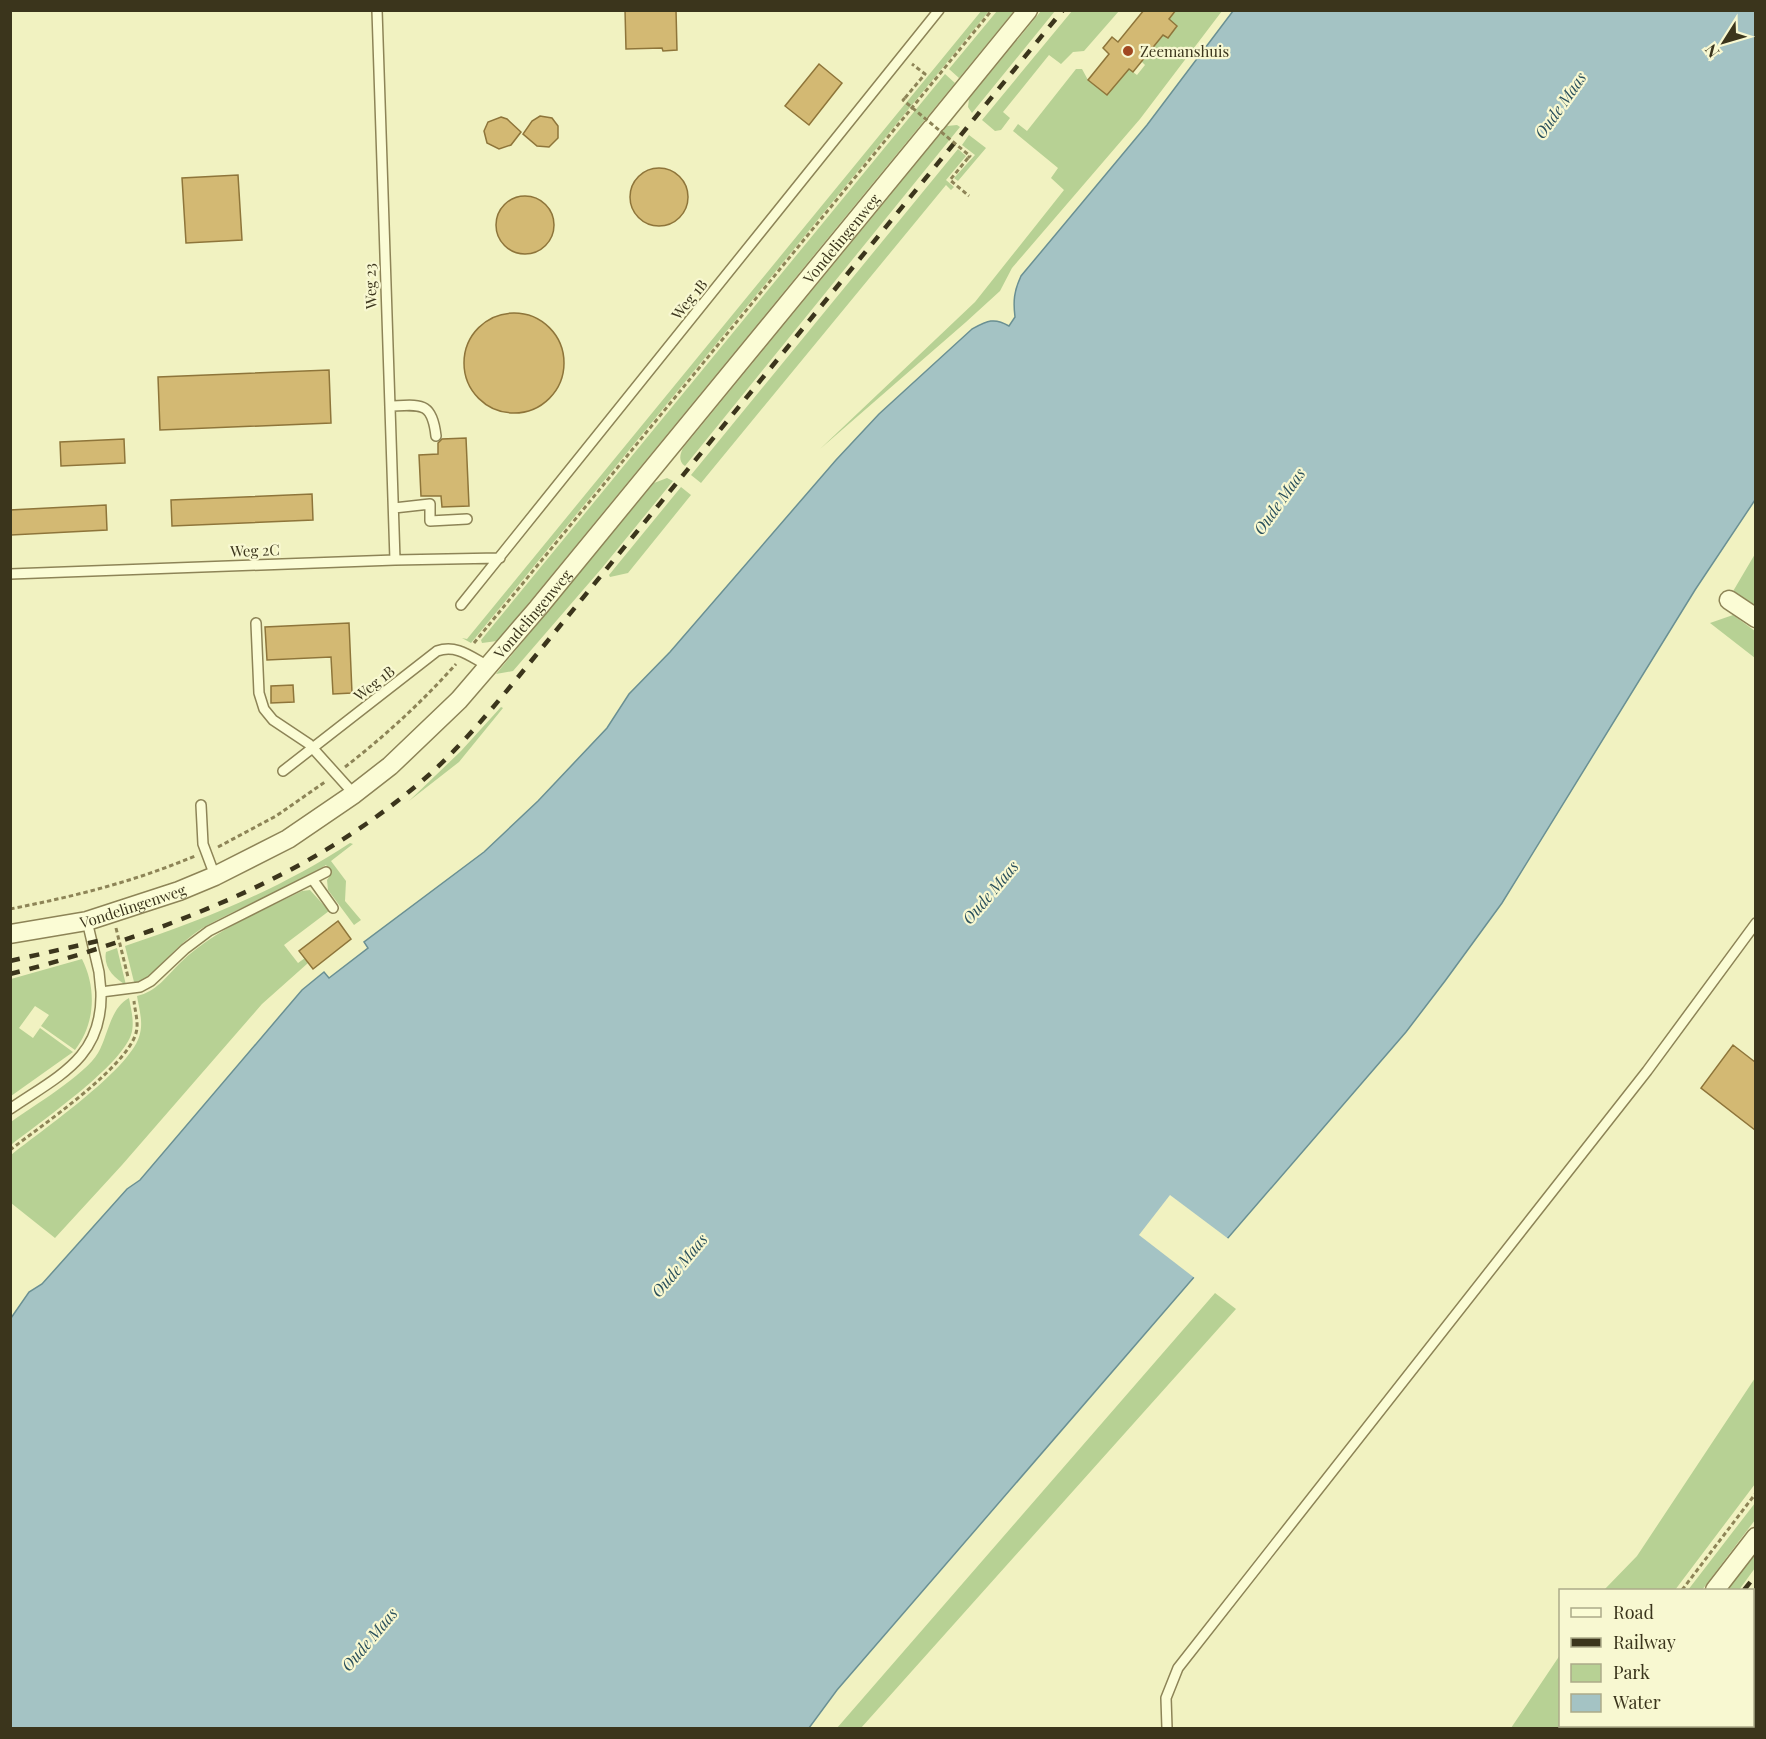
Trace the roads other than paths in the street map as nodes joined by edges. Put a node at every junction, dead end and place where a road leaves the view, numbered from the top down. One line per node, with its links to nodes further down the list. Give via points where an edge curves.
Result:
1 (377, 10): 4 (lane, Weg 23)
2 (939, 10): 8 (lane, Weg 1B)
3 (1028, 10): 15 (street, Vondelingenweg)
4 (390, 406): 5 (lane, via 421,406 430,410); 6 (lane, Weg 23)
5 (436, 436)
6 (394, 508): 7 (lane, via 430,504 430,521); 9 (lane, Weg 23)
7 (468, 519)
8 (500, 558): 9 (lane, Weg 2C); 12 (lane, Weg 1B)
9 (395, 560): 10 (lane, Weg 2C)
10 (10, 574)
11 (1729, 600): 13 (street)
12 (461, 605)
13 (1755, 618)
14 (256, 623): 16 (lane, via 261,703 267,715)
15 (488, 666): 16 (lane, Weg 1B, via 456,649 437,651); 18 (street, Vondelingenweg, via 424,735)
16 (313, 748): 17 (lane, Weg 1B); 18 (lane)
17 (283, 771)
18 (354, 794): 21 (street, Vondelingenweg, via 288,839)
19 (201, 805): 21 (lane, via 203,844)
20 (326, 872): 22 (lane)
21 (215, 876): 24 (street, Vondelingenweg)
22 (313, 880): 23 (lane); 27 (lane, via 209,931 140,987)
23 (333, 908)
24 (87, 921): 26 (street, Vondelingenweg); 27 (lane)
25 (1755, 923): 31 (lane, via 1640,1080 1178,1668 1166,1698)
26 (10, 934)
27 (101, 992): 28 (lane, via 97,1028 80,1058)
28 (10, 1109)
29 (1755, 1537): 30 (street)
30 (1716, 1589)
31 (1167, 1728)

